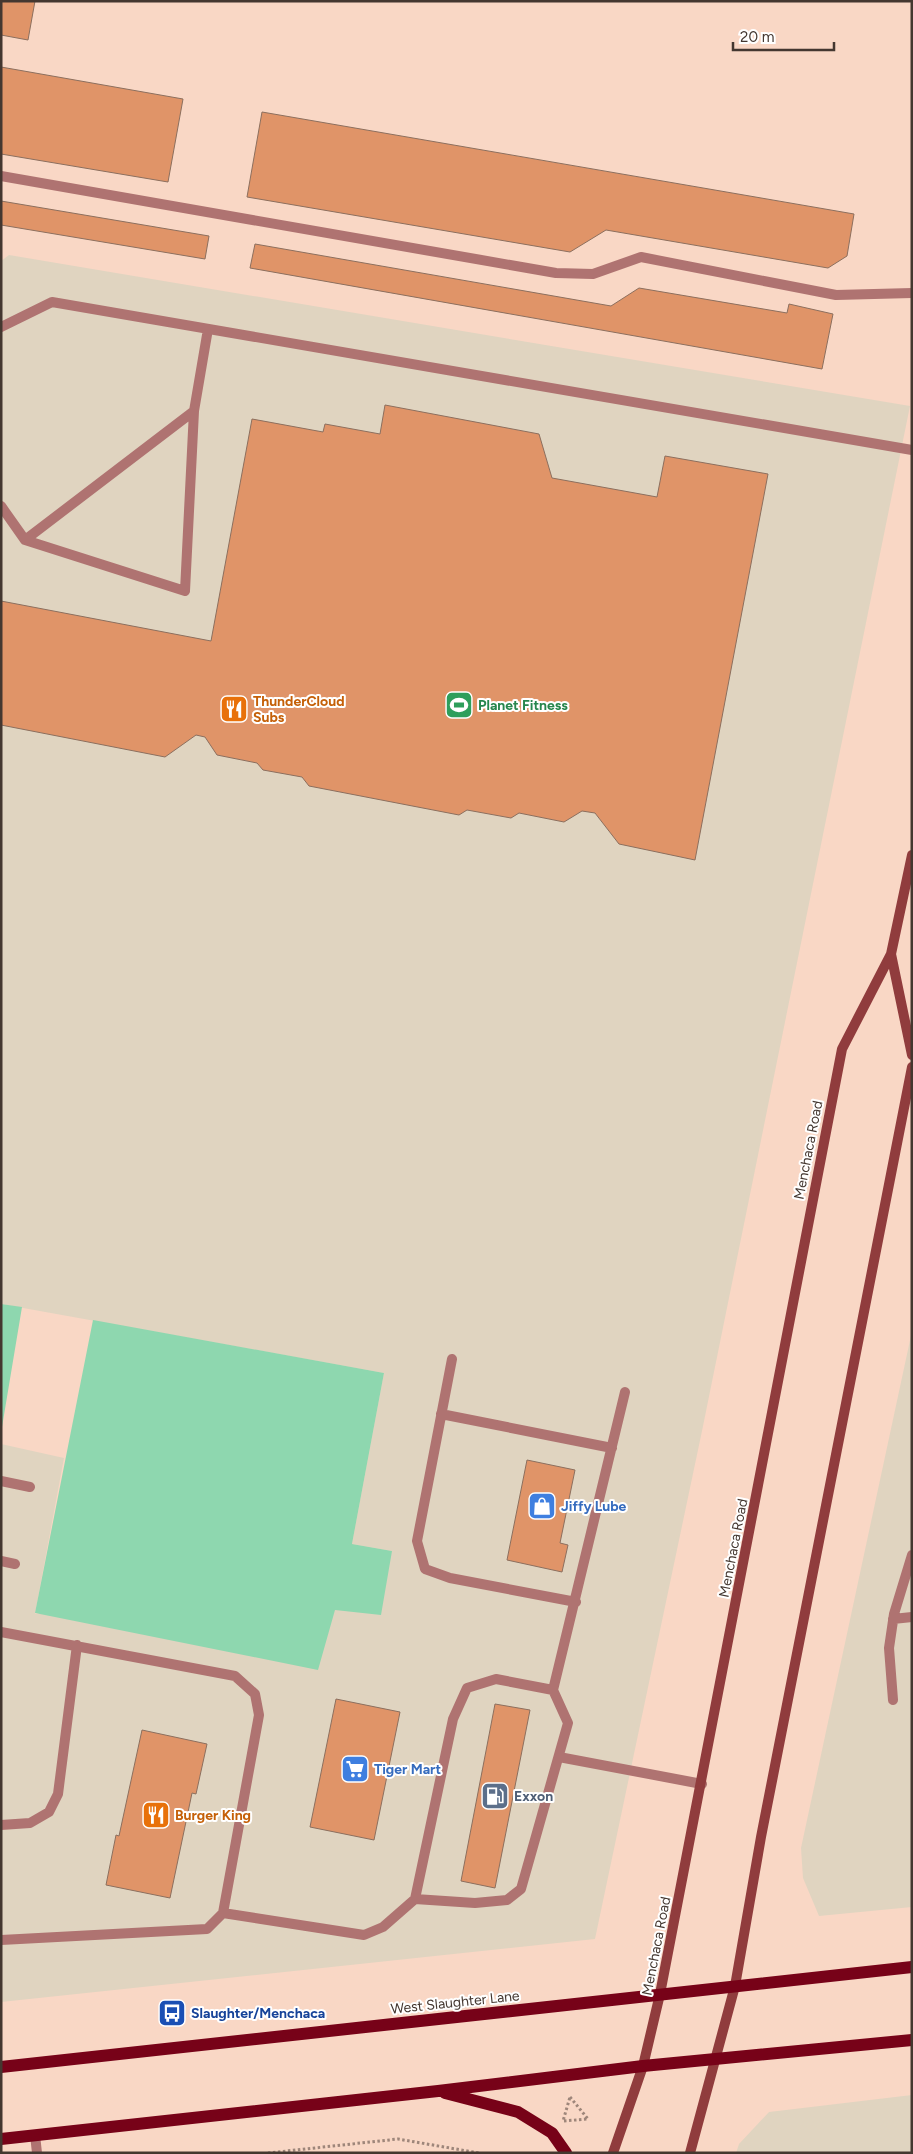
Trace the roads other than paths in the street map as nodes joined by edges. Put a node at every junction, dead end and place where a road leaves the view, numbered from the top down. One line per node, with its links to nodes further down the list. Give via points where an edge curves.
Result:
1 (1, 176): 2 (street, via 556,273 593,274 641,258 836,295)
2 (912, 293)
3 (1, 327): 4 (street, via 52,302)
4 (208, 329): 5 (street); 6 (street)
5 (194, 411): 8 (street); 8 (street, via 185,591)
6 (912, 450)
7 (1, 506): 8 (street)
8 (25, 540)
9 (912, 855): 10 (main road, Menchaca Road)
10 (891, 954): 11 (main road, Menchaca Road); 30 (main road, Menchaca Road, via 842,1049)
11 (912, 1055)
12 (912, 1067): 36 (main road, via 761,1837)
13 (452, 1359): 15 (street)
14 (626, 1392): 16 (street)
15 (441, 1414): 16 (street); 22 (street, via 417,1541 425,1568 450,1578)
16 (612, 1448): 22 (street)
17 (1, 1481): 18 (street)
18 (30, 1487)
19 (912, 1555): 24 (street)
20 (1, 1561): 21 (street)
21 (14, 1564)
22 (576, 1602): 27 (street)
23 (912, 1617): 24 (street)
24 (893, 1619): 28 (street, via 889,1648)
25 (1, 1632): 26 (street)
26 (77, 1645): 31 (street, via 58,1794 49,1812 30,1822); 33 (street, via 235,1676 255,1694 259,1716)
27 (553, 1690): 29 (street, via 568,1723); 32 (street, via 496,1679 467,1688 453,1719)
28 (893, 1700)
29 (559, 1757): 30 (street); 32 (street, via 521,1889 507,1900 475,1903)
30 (702, 1784): 37 (main road, Menchaca Road)
31 (1, 1825)
32 (415, 1899): 33 (street, via 383,1927 364,1935)
33 (224, 1913): 34 (street, via 207,1929)
34 (1, 1940)
35 (912, 1967): 36 (main road, West Slaughter Lane)
36 (735, 1986): 37 (main road, West Slaughter Lane); 39 (main road)
37 (660, 1994): 40 (main road, Menchaca Road); 41 (main road, West Slaughter Lane)
38 (912, 2040): 39 (main road)
39 (715, 2060): 40 (main road); 48 (main road)
40 (643, 2066): 42 (main road); 47 (main road, Menchaca Road)
41 (1, 2067)
42 (438, 2091): 43 (main road); 46 (main road, via 518,2112 552,2133)
43 (35, 2135): 44 (main road); 45 (street)
44 (1, 2139)
45 (37, 2153)
46 (566, 2153)
47 (613, 2153)
48 (690, 2153)

